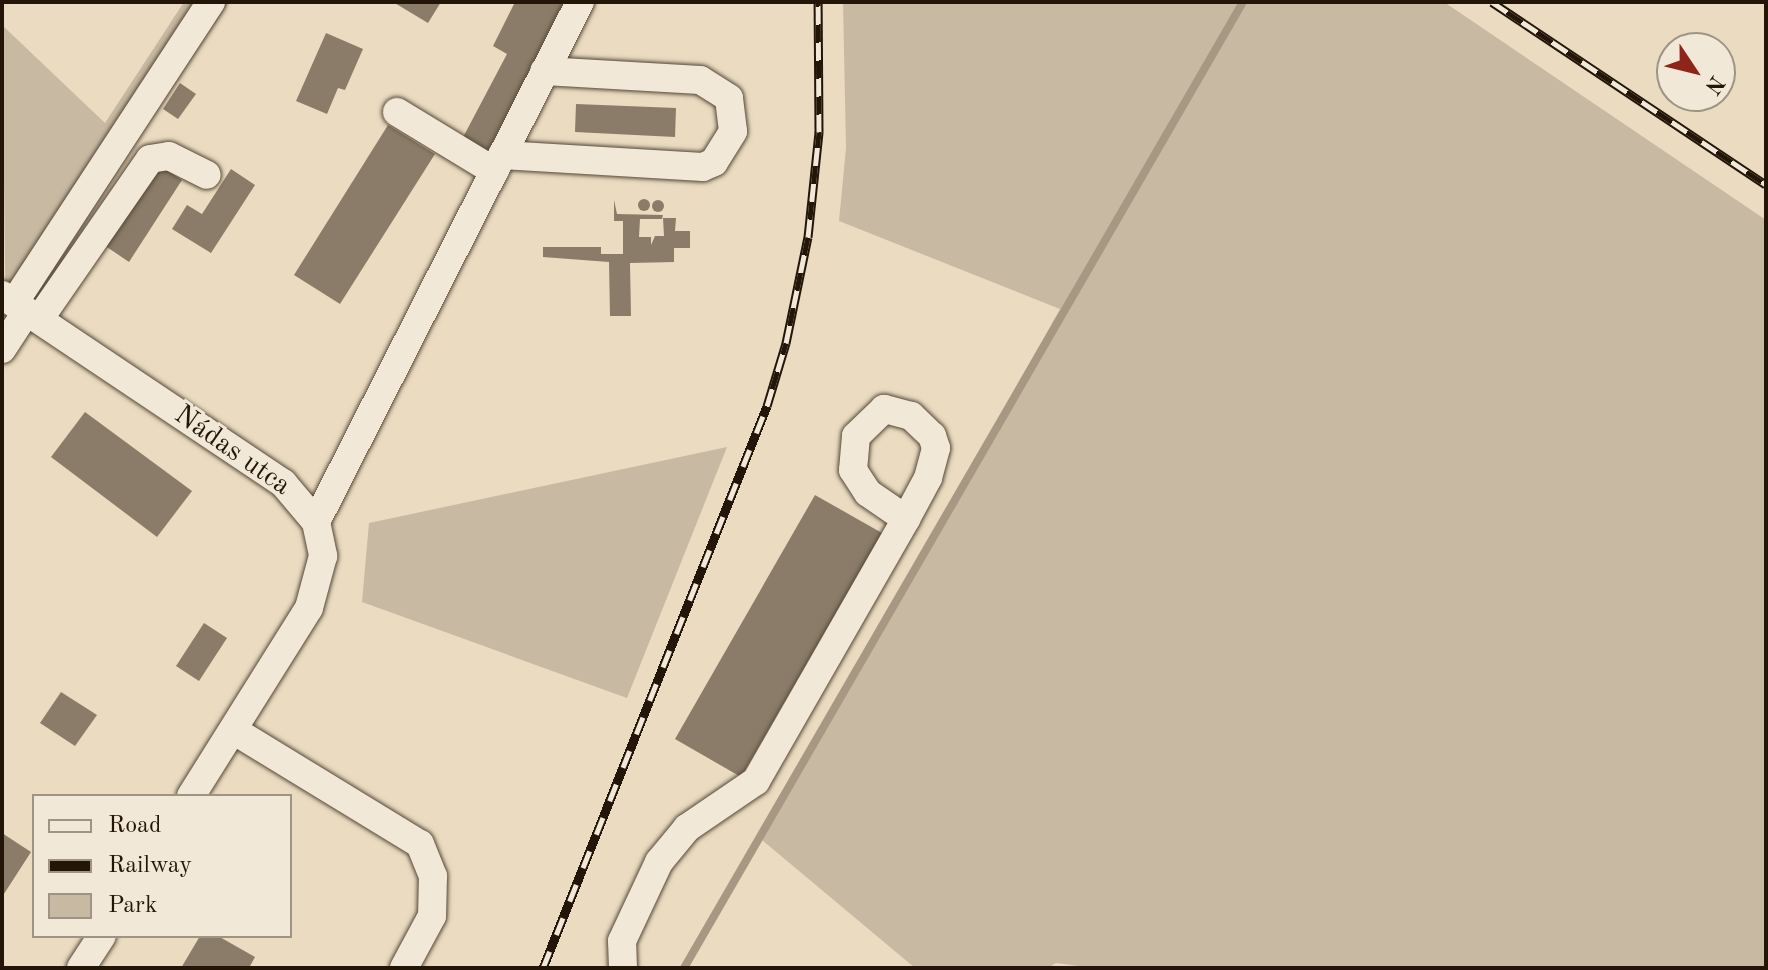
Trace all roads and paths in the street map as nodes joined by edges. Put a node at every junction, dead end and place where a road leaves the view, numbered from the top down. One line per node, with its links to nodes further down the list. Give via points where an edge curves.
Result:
1 (211, 2): 7 (street)
2 (580, 2): 3 (street)
3 (544, 71): 5 (street); 5 (street, via 700,80 729,98 733,131 714,162 703,167)
4 (397, 112): 5 (street)
5 (498, 163): 10 (street)
6 (207, 175): 7 (street, via 169,156 150,159)
7 (21, 307): 8 (street); 10 (street, Nádas utca, via 283,483)
8 (2, 349)
9 (906, 519): 16 (street, via 756,781 687,828 659,862 622,941)
10 (316, 522): 11 (street, via 323,556 313,600)
11 (233, 730): 12 (street); 15 (street, via 420,844 433,876 432,916)
12 (192, 794)
13 (101, 938): 14 (street)
14 (81, 968)
15 (404, 968)
16 (623, 968)

